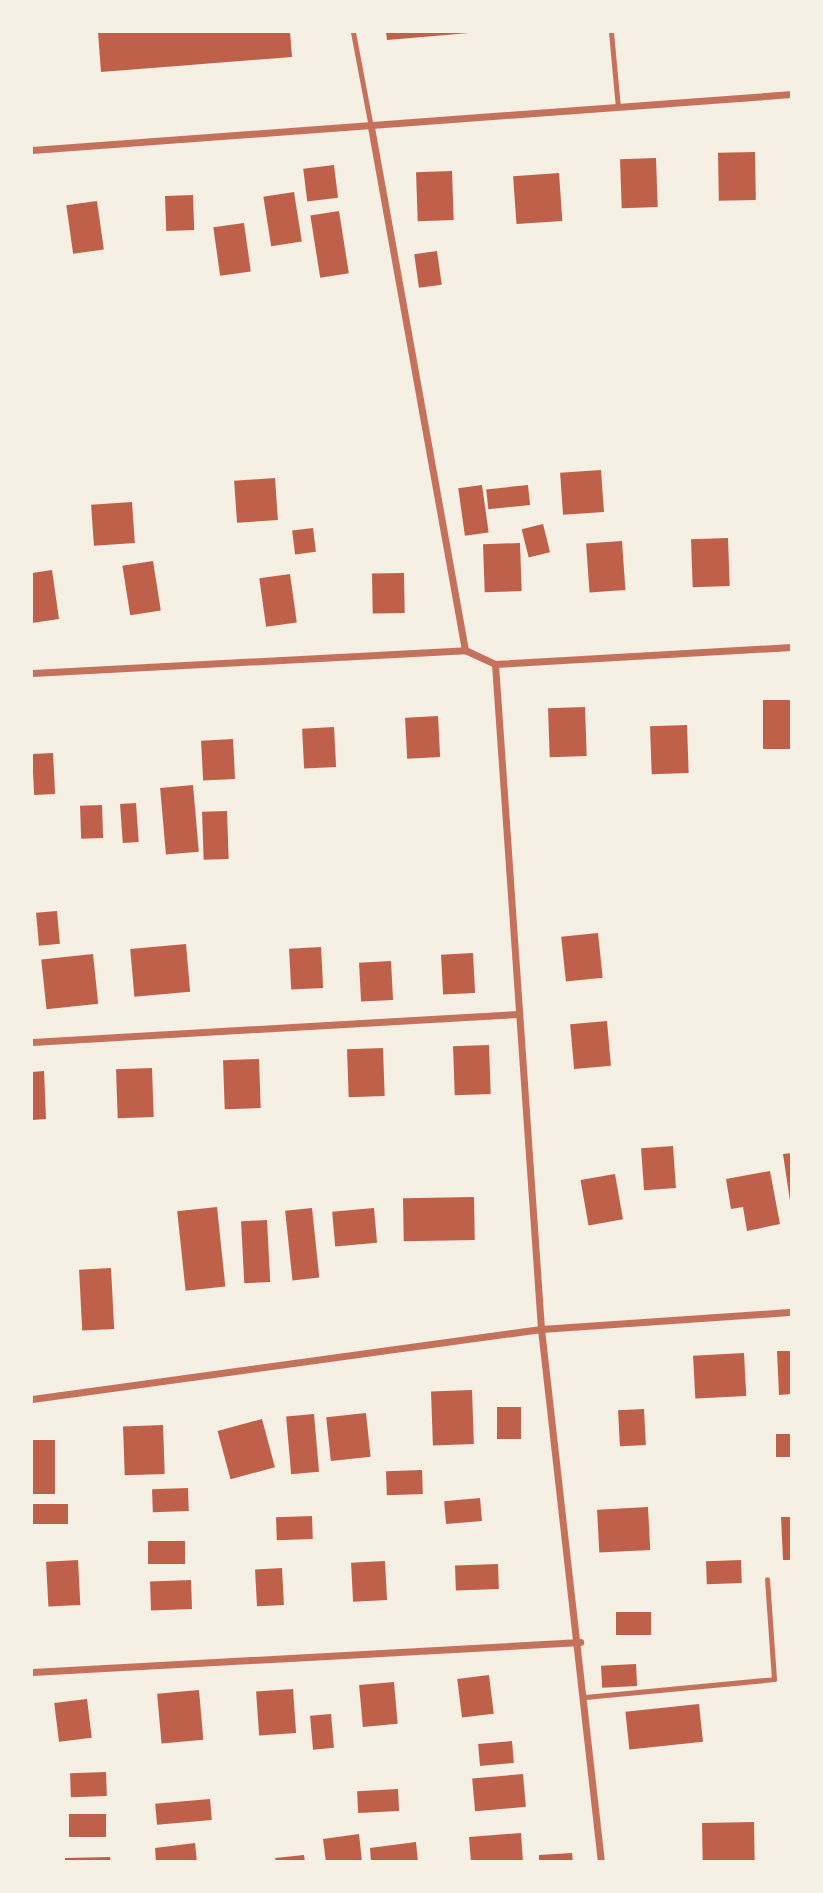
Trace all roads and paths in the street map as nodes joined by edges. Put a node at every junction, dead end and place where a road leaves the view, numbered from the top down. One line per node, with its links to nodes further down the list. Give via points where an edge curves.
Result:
1 (353, 32): 5 (lane)
2 (611, 32): 4 (lane)
3 (792, 94): 4 (street)
4 (618, 107): 5 (street)
5 (371, 127): 6 (street); 8 (street)
6 (32, 150)
7 (792, 647): 9 (street)
8 (465, 650): 9 (street); 10 (street)
9 (495, 664): 11 (street)
10 (32, 673)
11 (518, 1014): 12 (street); 14 (street)
12 (32, 1042)
13 (792, 1312): 14 (street)
14 (541, 1329): 15 (street); 17 (street)
15 (32, 1399)
16 (767, 1579): 19 (lane, via 774,1679)
17 (580, 1642): 18 (street); 19 (street)
18 (32, 1672)
19 (585, 1697): 20 (street)
20 (601, 1861)

